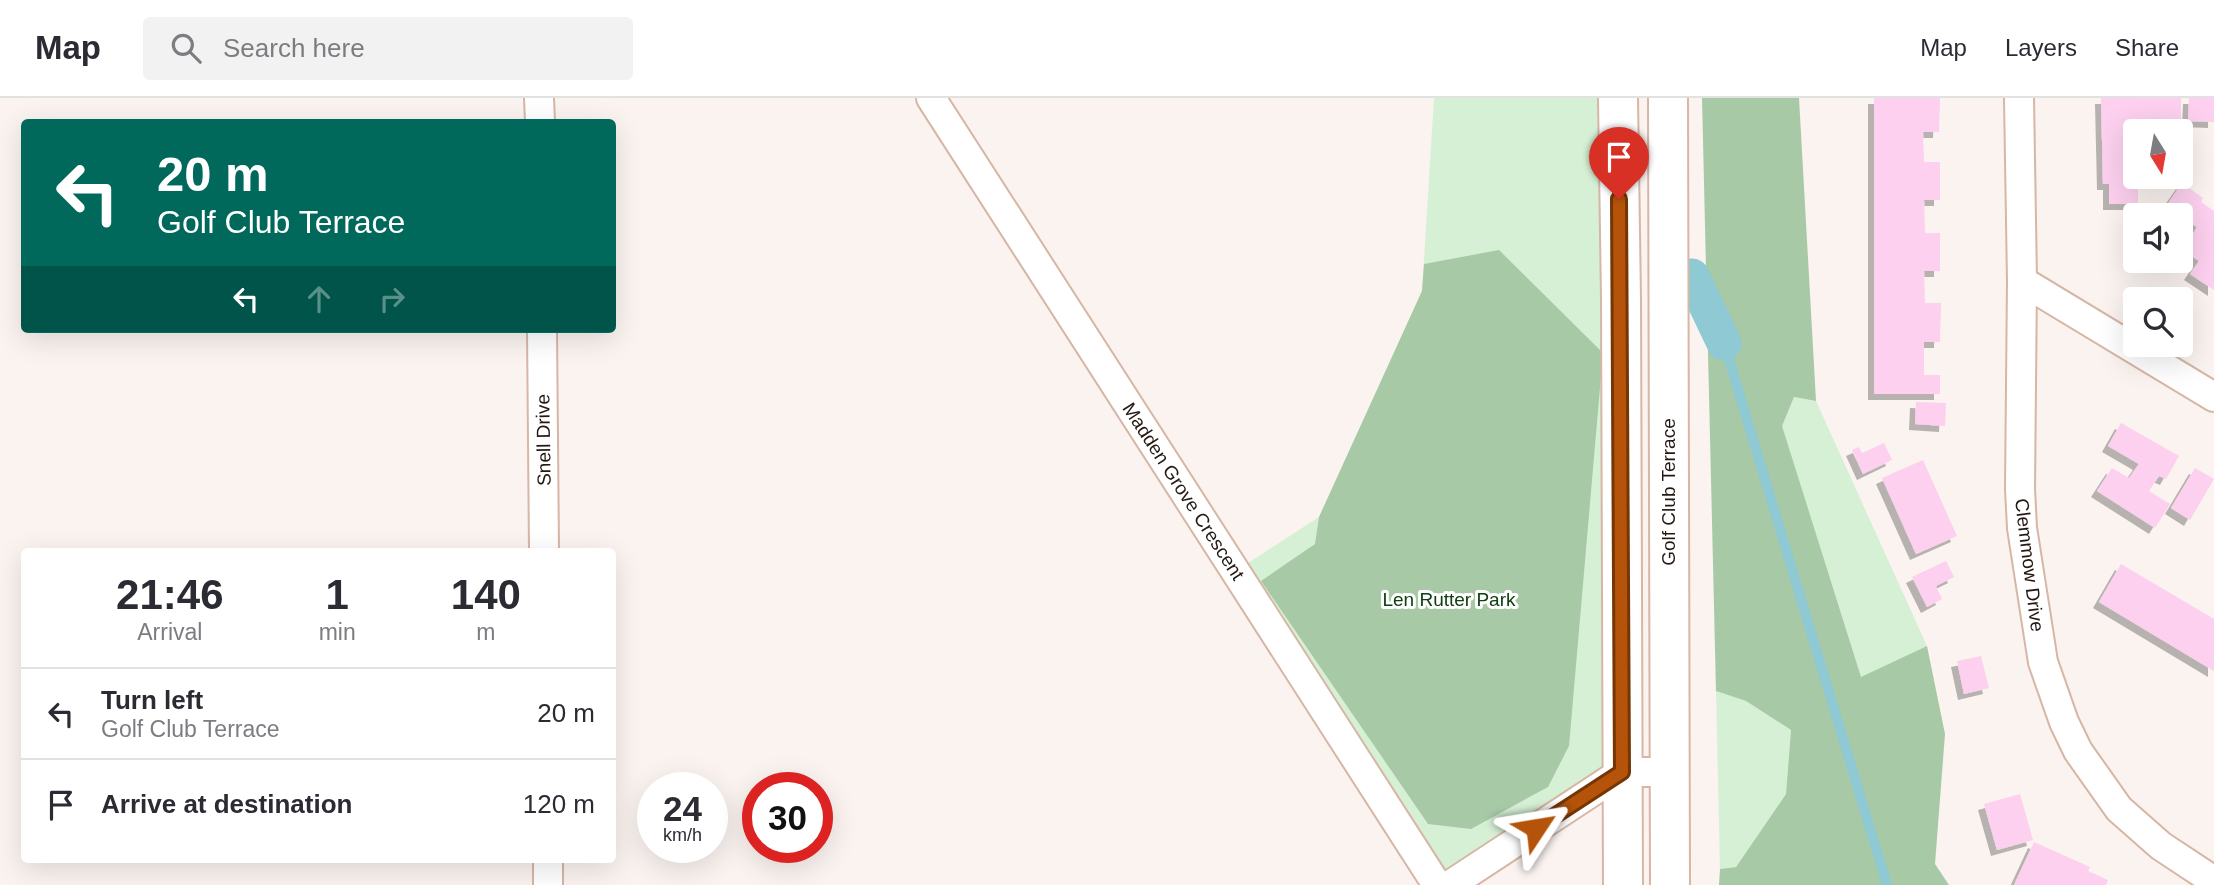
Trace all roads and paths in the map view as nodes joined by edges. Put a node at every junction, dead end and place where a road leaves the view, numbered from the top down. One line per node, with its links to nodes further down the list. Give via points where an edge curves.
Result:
1 (540, 98): 6 (street)
2 (931, 98): 16 (street, Madden Grove Crescent)
3 (1618, 98): 11 (street)
4 (1668, 98): 12 (street, Golf Club Terrace)
5 (2019, 98): 7 (street, Clemmow Drive)
6 (540, 119)
7 (2022, 281): 9 (street); 14 (street, Clemmow Drive, via 2022,528 2043,662 2053,695 2078,751 2119,809 2161,846)
8 (542, 333): 10 (street, Snell Drive)
9 (2214, 397)
10 (544, 548)
11 (1622, 772): 12 (street); 17 (street); 18 (street)
12 (1670, 772): 19 (street, Golf Club Terrace)
13 (548, 863): 15 (street)
14 (2214, 881)
15 (548, 885)
16 (1437, 885)
17 (1450, 885)
18 (1623, 885)
19 (1670, 885)

